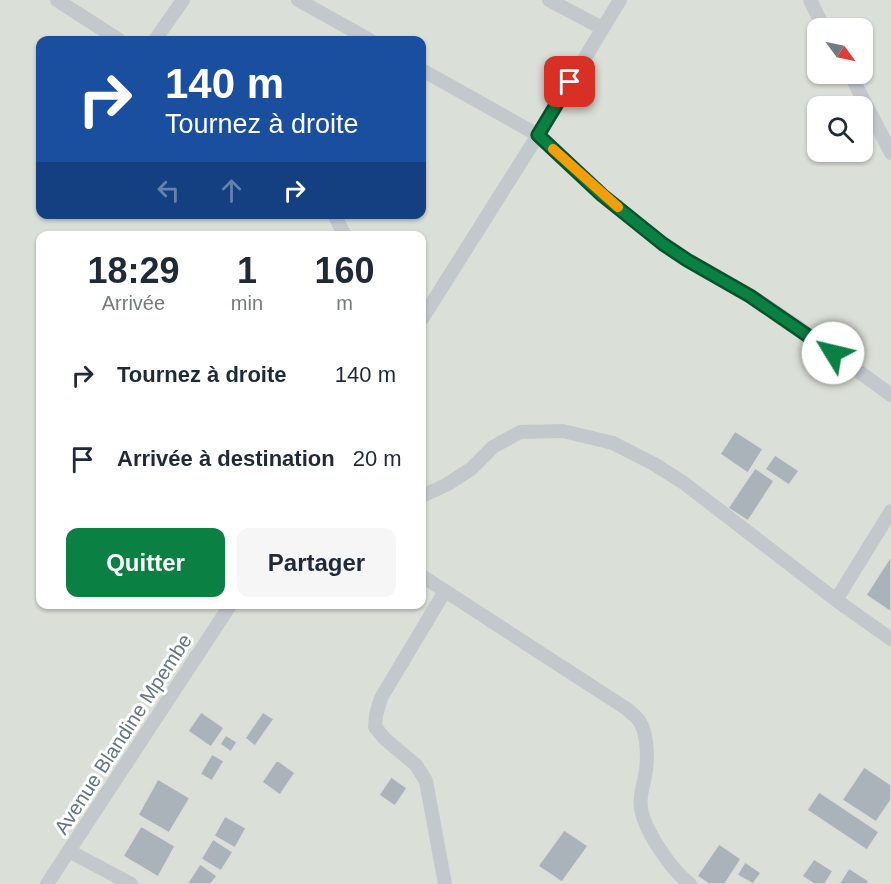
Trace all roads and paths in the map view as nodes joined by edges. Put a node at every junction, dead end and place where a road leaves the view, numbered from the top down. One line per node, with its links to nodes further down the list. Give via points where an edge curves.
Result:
1 (57, 0): 9 (street)
2 (183, 0): 10 (street)
3 (298, 0): 11 (street)
4 (549, 0): 8 (street)
5 (620, 0): 8 (street)
6 (810, 0): 7 (street)
7 (819, 18)
8 (602, 28): 14 (street)
9 (113, 36)
10 (158, 36)
11 (363, 36)
12 (426, 72): 14 (street)
13 (855, 84): 15 (street)
14 (538, 135): 16 (street); 17 (street, via 602,195 663,244 759,301)
15 (891, 153)
16 (426, 307)
17 (891, 395)
18 (426, 494): 22 (street, via 471,469 494,447 520,432 563,431 613,443 684,483)
19 (891, 511): 22 (street)
20 (426, 579): 21 (street)
21 (445, 591): 26 (street, via 627,709 640,722 647,751 641,808 646,825); 29 (street, via 381,698 375,727 416,765 426,781)
22 (836, 600): 24 (street)
23 (228, 609): 25 (street, Avenue Blandine Mpembe)
24 (891, 639)
25 (69, 850): 27 (street, Avenue Blandine Mpembe); 28 (street)
26 (683, 882)
27 (47, 884)
28 (131, 884)
29 (445, 884)

